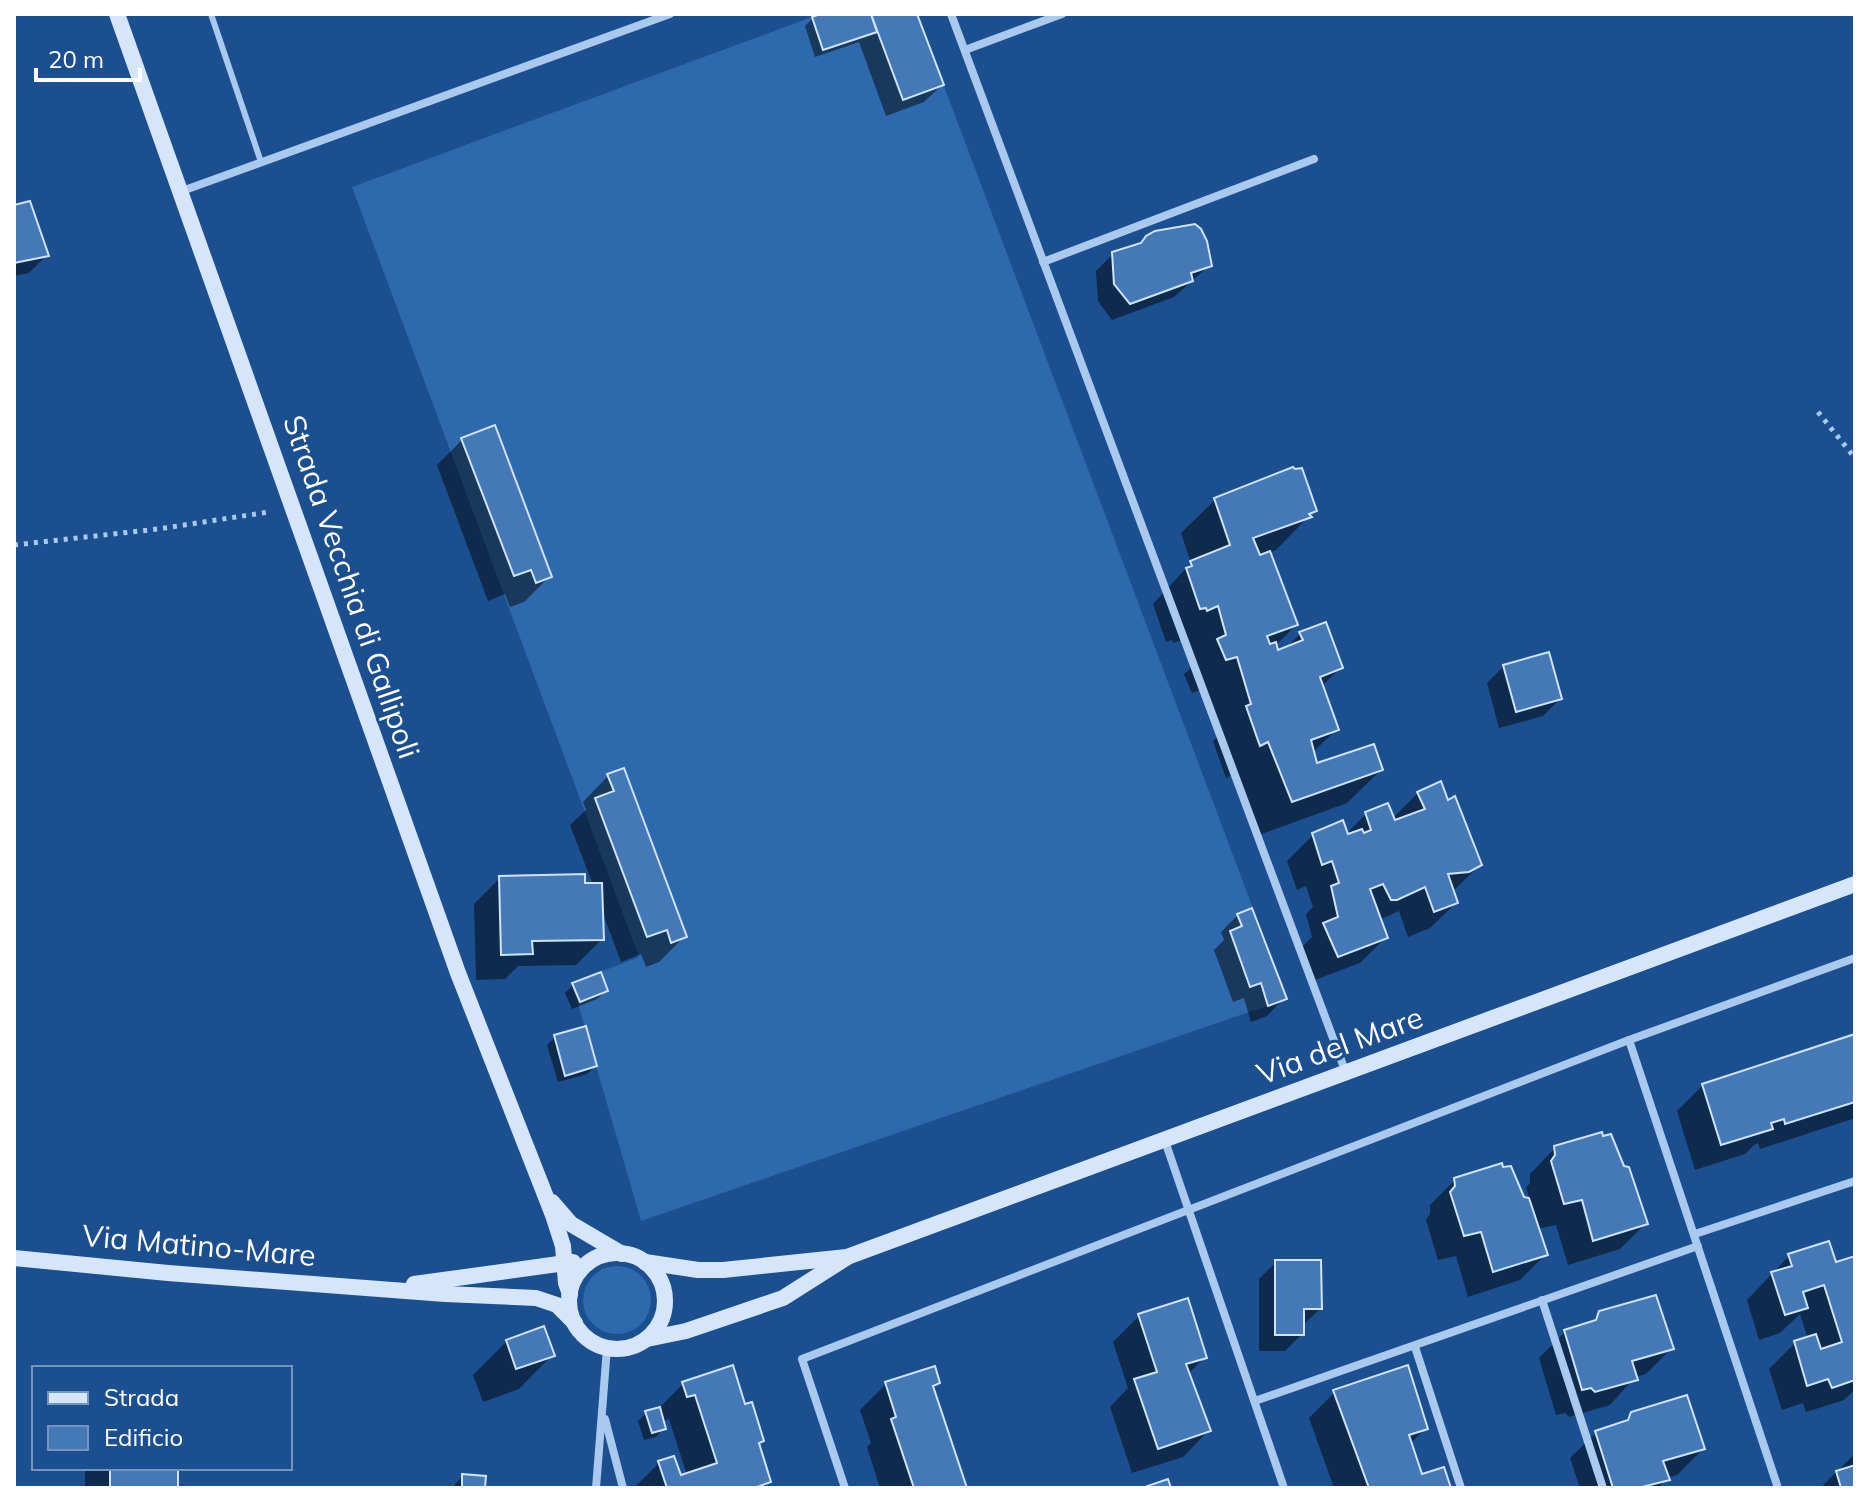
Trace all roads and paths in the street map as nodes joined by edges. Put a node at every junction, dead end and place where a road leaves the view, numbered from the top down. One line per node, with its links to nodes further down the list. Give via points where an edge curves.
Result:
1 (117, 14): 9 (main road, Strada Vecchia di Gallipoli)
2 (211, 14): 8 (lane)
3 (670, 14): 8 (street)
4 (951, 14): 6 (street)
5 (1062, 14): 6 (street)
6 (965, 50): 10 (street)
7 (1314, 159): 10 (street)
8 (261, 162): 9 (street)
9 (182, 191): 13 (main road, Strada Vecchia di Gallipoli)
10 (1043, 262): 18 (street)
11 (1818, 412): 12 (path)
12 (1855, 458)
13 (294, 508): 14 (path); 20 (main road, Strada Vecchia di Gallipoli)
14 (14, 545)
15 (1854, 885): 18 (main road, Via del Mare)
16 (1855, 958): 17 (street)
17 (1629, 1040): 22 (street); 23 (street)
18 (1346, 1074): 19 (main road, Via del Mare)
19 (1165, 1141): 22 (street); 26 (main road, Via del Mare)
20 (536, 1177): 25 (main road, Strada Vecchia di Gallipoli, via 571,1224); 29 (main road, Strada Vecchia di Gallipoli, via 553,1215)
21 (1855, 1181): 23 (street)
22 (1190, 1210): 38 (street); 42 (street, via 802,1359)
23 (1695, 1234): 24 (street)
24 (1698, 1246): 33 (street); 46 (street)
25 (622, 1254): 28 (main road); 30 (main road, Via del Mare)
26 (847, 1257): 30 (main road, Via del Mare, via 723,1270); 35 (main road, Via del Mare, via 783,1298)
27 (14, 1258): 31 (main road, Via Matino-Mare)
28 (594, 1260): 29 (main road); 32 (main road, via 574,1280)
29 (564, 1262): 31 (main road); 32 (main road, Strada Vecchia di Gallipoli)
30 (645, 1262): 35 (main road, via 661,1281 665,1305)
31 (381, 1287): 34 (main road, via 536,1298 557,1305)
32 (570, 1294): 34 (main road)
33 (1542, 1300): 36 (street); 45 (street)
34 (575, 1323): 37 (main road)
35 (647, 1339): 37 (main road, Via del Mare, via 621,1349)
36 (1415, 1347): 38 (street); 44 (street)
37 (607, 1348): 39 (street)
38 (1255, 1401): 43 (street)
39 (602, 1410): 40 (street); 41 (street)
40 (596, 1488)
41 (623, 1488)
42 (845, 1488)
43 (1284, 1488)
44 (1461, 1488)
45 (1603, 1488)
46 (1778, 1488)

